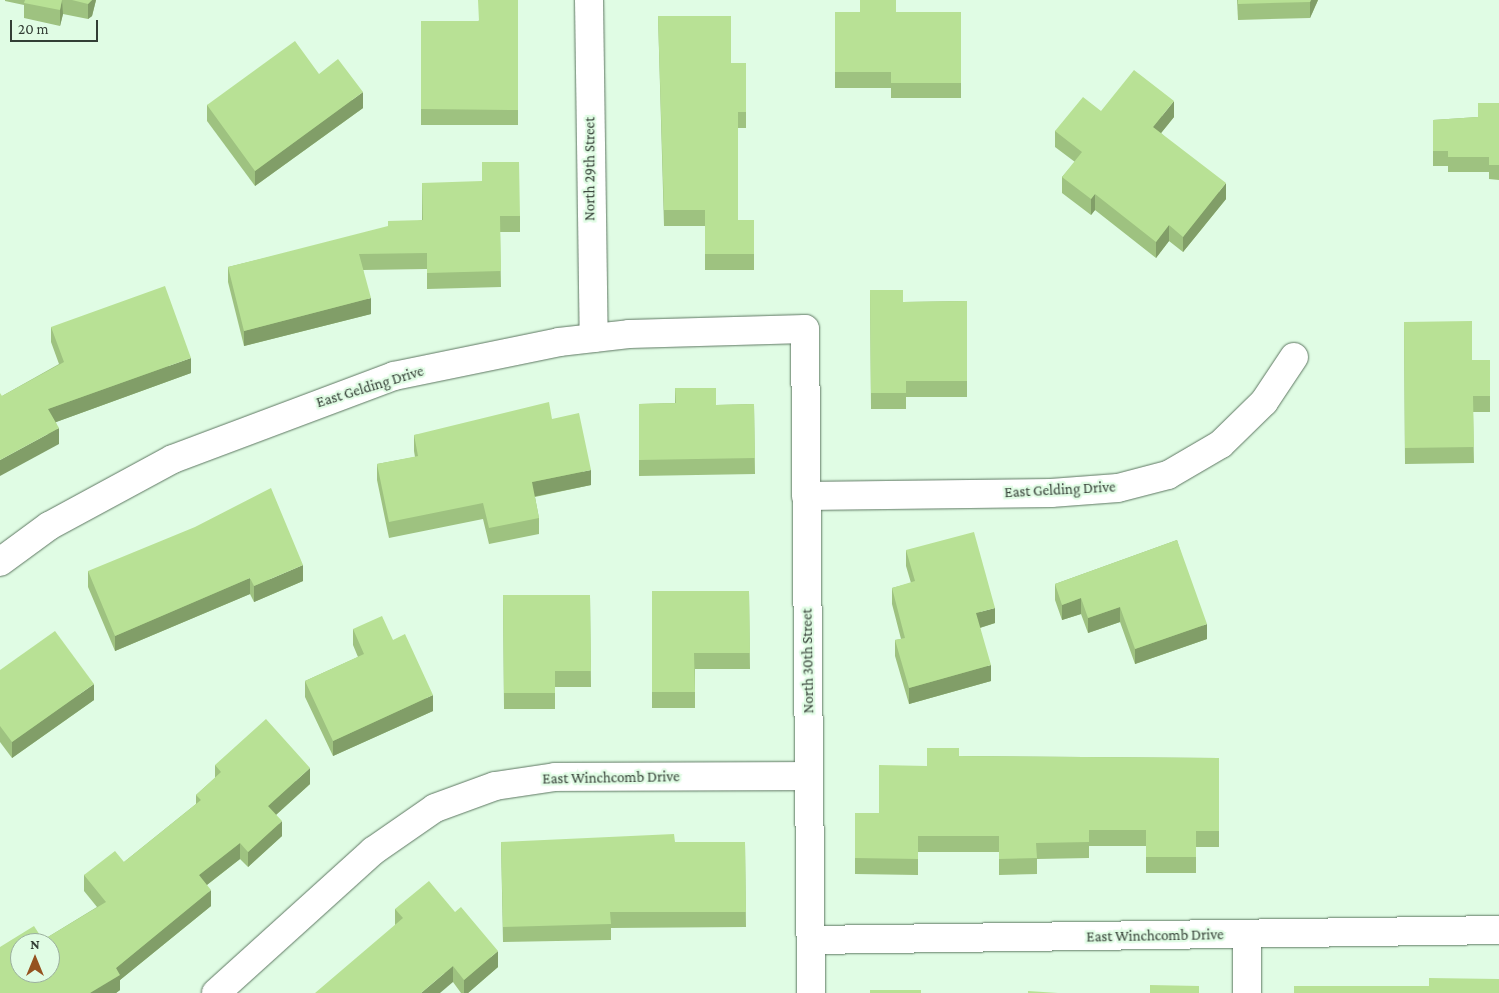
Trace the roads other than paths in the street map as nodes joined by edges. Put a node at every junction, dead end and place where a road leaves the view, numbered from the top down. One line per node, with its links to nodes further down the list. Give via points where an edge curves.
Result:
1 (589, 0): 3 (street, North 29th Street)
2 (805, 329): 3 (street, East Gelding Drive); 5 (street, North 30th Street)
3 (594, 338): 6 (street, East Gelding Drive, via 394,376 313,404 173,459 49,526)
4 (1294, 358): 5 (street, East Gelding Drive, via 1264,402 1221,444 1168,475 1118,488 1051,493)
5 (806, 496): 7 (street, North 30th Street)
6 (0, 562)
7 (810, 776): 10 (street, North 30th Street); 11 (street, East Winchcomb Drive, via 555,777 496,786 435,808 373,851)
8 (1499, 930): 9 (street, East Winchcomb Drive)
9 (1247, 935): 10 (street, East Winchcomb Drive); 13 (street)
10 (811, 940): 12 (street, North 30th Street)
11 (216, 993)
12 (811, 993)
13 (1247, 993)

